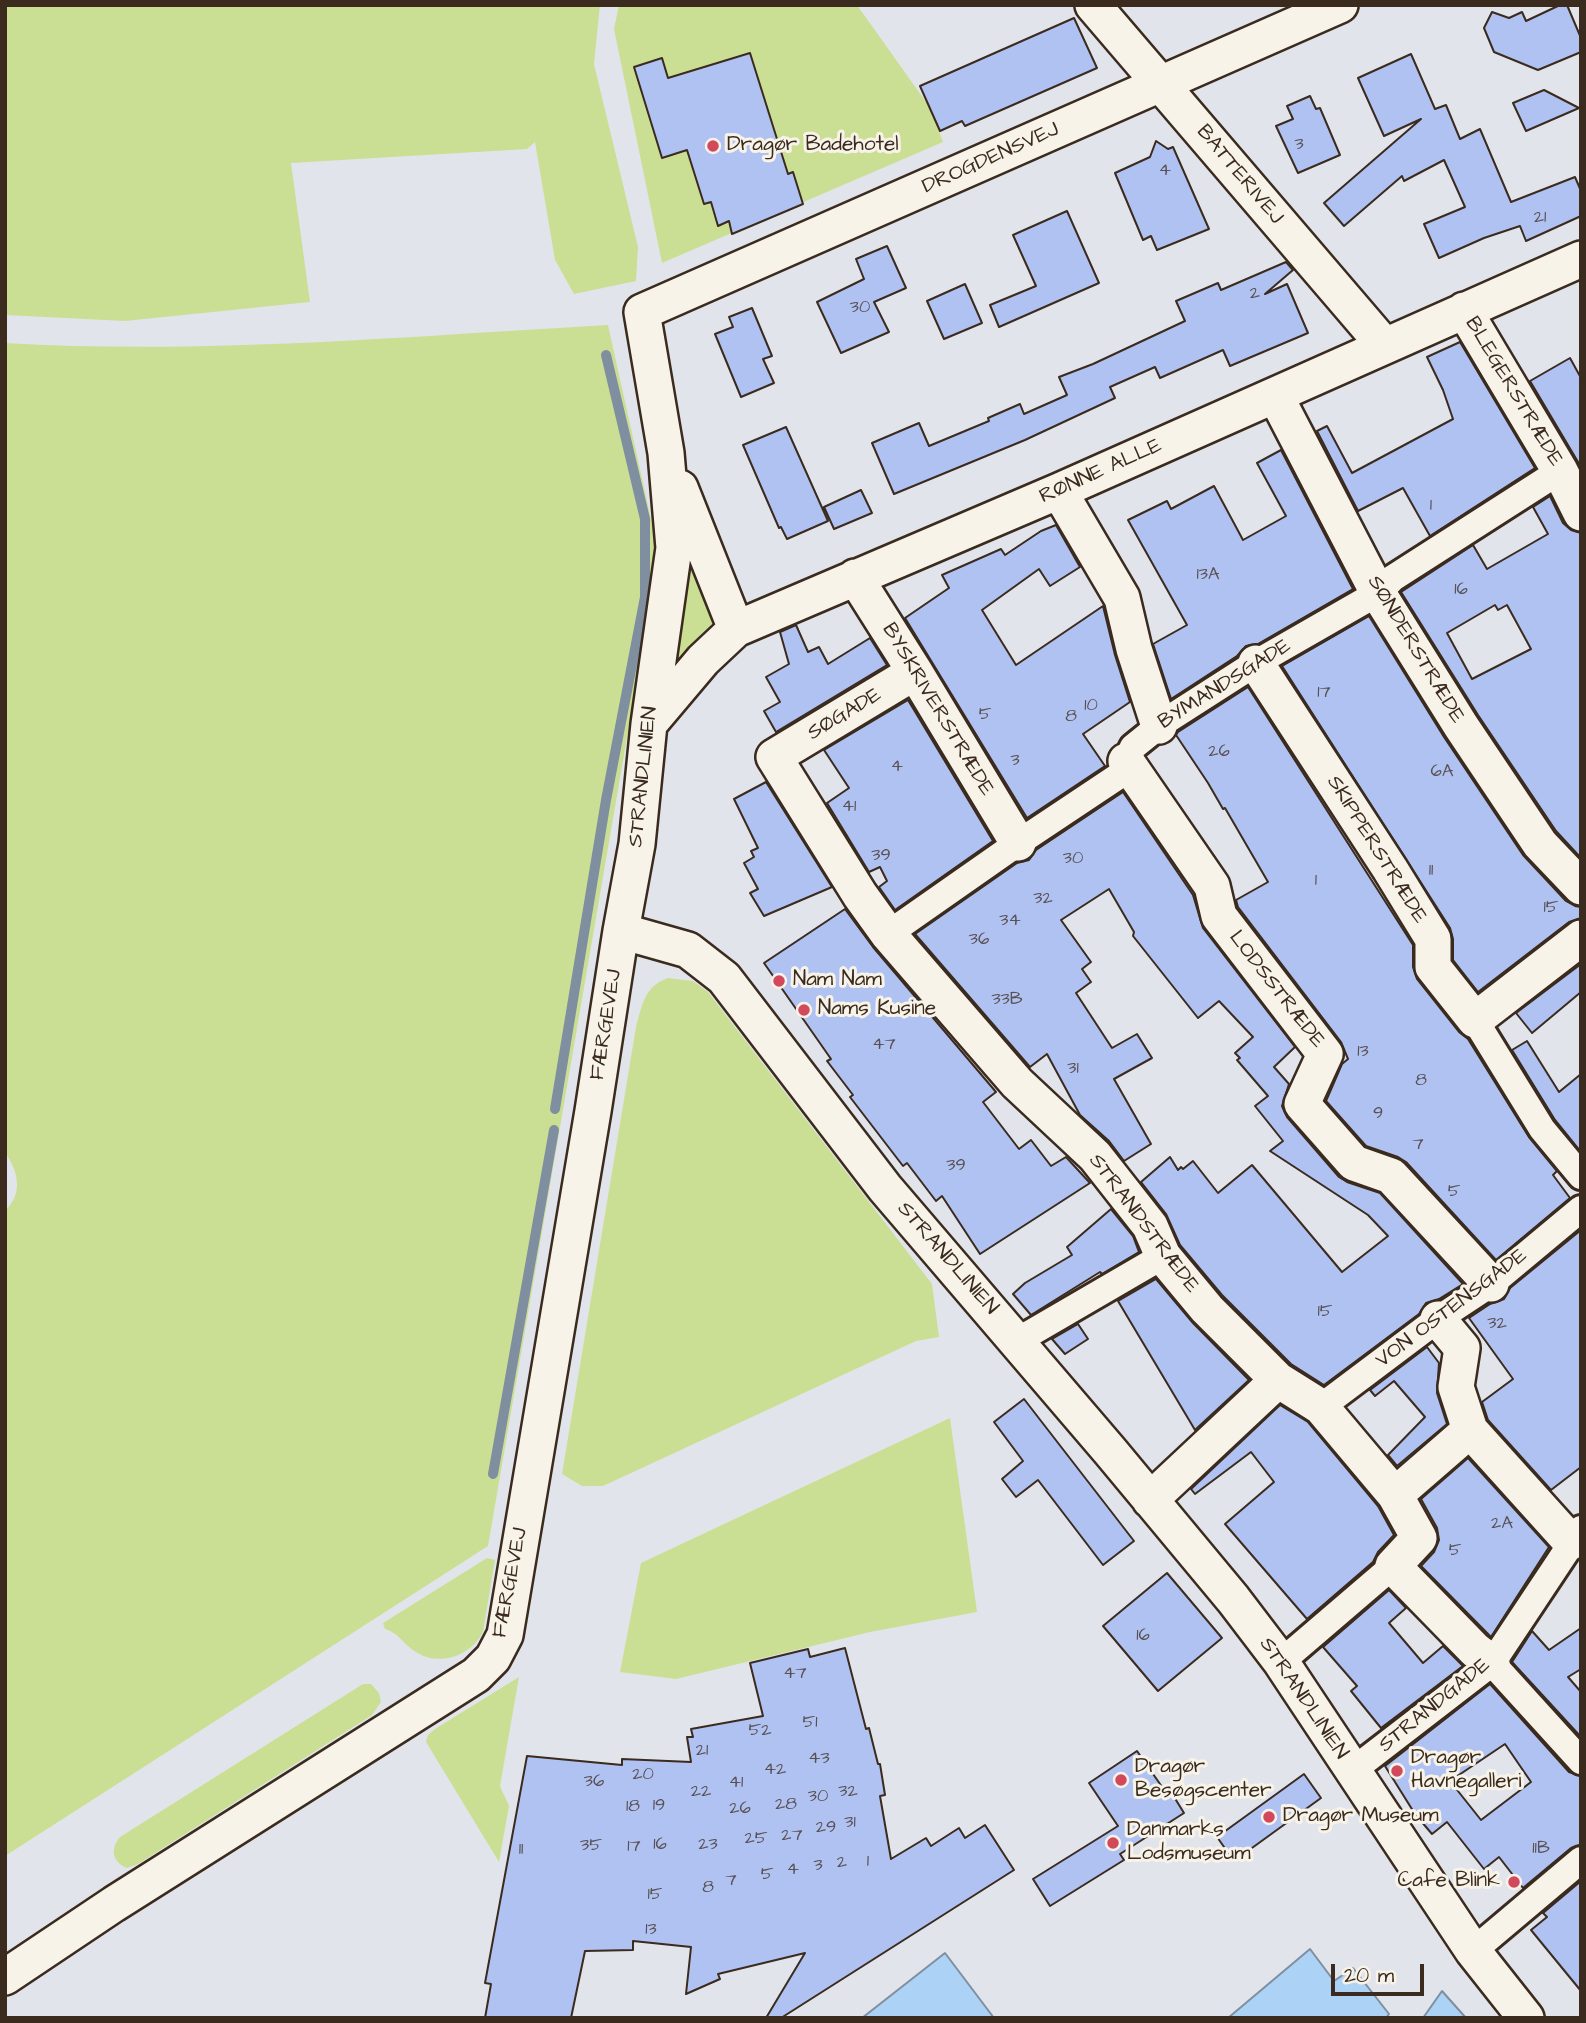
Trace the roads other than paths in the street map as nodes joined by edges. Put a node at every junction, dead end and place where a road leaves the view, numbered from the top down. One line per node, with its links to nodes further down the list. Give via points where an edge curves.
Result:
1 (1093, 5): 3 (street, BATTERIVEJ)
2 (1340, 5): 3 (street, DROGDENSVEJ)
3 (1163, 85): 6 (street, DROGDENSVEJ); 7 (street, BATTERIVEJ)
4 (1581, 259): 5 (street, RØNNE ALLE)
5 (1464, 310): 7 (street, RØNNE ALLE); 10 (street, BLEGERSTRÆDE)
6 (642, 312): 9 (street, STRANDLINIEN)
7 (1384, 345): 8 (street, RØNNE ALLE)
8 (1275, 395): 11 (street, RØNNE ALLE); 14 (street, SØNDERSTRÆDE)
9 (666, 453): 15 (street, STRANDLINIEN); 18 (street, STRANDLINIEN, via 674,548)
10 (1570, 464): 12 (street, BLEGERSTRÆDE); 14 (street, BYMANDSGADE, via 1393,578)
11 (1059, 491): 13 (street, RØNNE ALLE); 19 (street, via 1122,598)
12 (1581, 513)
13 (855, 577): 15 (street, RØNNE ALLE); 17 (street, BYSKRIVERSTRÆDE)
14 (1378, 593): 16 (street, BYMANDSGADE); 23 (street, SØNDERSTRÆDE, via 1540,844)
15 (736, 629): 18 (street, RØNNE ALLE)
16 (1256, 663): 19 (street, BYMANDSGADE); 27 (street, SKIPPERSTRÆDE, via 1433,939 1433,967)
17 (915, 672): 20 (street, SØGADE); 22 (street, BYSKRIVERSTRÆDE)
18 (649, 723): 24 (street, STRANDLINIEN, via 637,844)
19 (1159, 726): 21 (street, BYMANDSGADE, via 1133,747)
20 (774, 757): 25 (street, STRANDSTRÆDE)
21 (1126, 761): 22 (street, BYMANDSGADE, via 1120,775); 31 (street, LODSSTRÆDE, via 1212,886 1219,916 1325,1054 1301,1104 1354,1163 1391,1176)
22 (1017, 843): 25 (street, BYMANDSGADE)
23 (1581, 887)
24 (621, 932): 33 (street, STRANDLINIEN, via 688,950 724,978 885,1188); 47 (street, FÆRGEVEJ, via 505,1635 497,1650 476,1675)
25 (888, 934): 30 (street, STRANDSTRÆDE, via 1017,1083 1095,1156 1150,1226)
26 (1581, 938): 27 (street)
27 (1475, 1020): 28 (street, SKIPPERSTRÆDE, via 1542,1129)
28 (1581, 1176)
29 (1581, 1209): 31 (street, VON OSTENSGADE)
30 (1163, 1256): 33 (street); 34 (street, STRANDSTRÆDE, via 1207,1309)
31 (1491, 1284): 32 (street, VON OSTENSGADE)
32 (1438, 1319): 35 (street, VON OSTENSGADE); 36 (street, via 1462,1348 1456,1387)
33 (1017, 1341): 38 (street, STRANDLINIEN)
34 (1278, 1380): 35 (street, STRANDSTRÆDE); 38 (street)
35 (1321, 1406): 37 (street, STRANDSTRÆDE)
36 (1471, 1430): 37 (street); 39 (street)
37 (1395, 1495): 40 (street, STRANDSTRÆDE, via 1419,1538)
38 (1150, 1500): 41 (street, STRANDLINIEN)
39 (1576, 1535): 42 (street, STRANDGADE)
40 (1393, 1566): 41 (street); 42 (street)
41 (1281, 1661): 44 (street, STRANDLINIEN)
42 (1492, 1663): 43 (street); 44 (street, STRANDGADE)
43 (1581, 1761)
44 (1352, 1771): 46 (street, STRANDLINIEN)
45 (1581, 1860): 46 (street)
46 (1472, 1951): 48 (street, STRANDLINIEN)
47 (5, 1977)
48 (1526, 2018)

